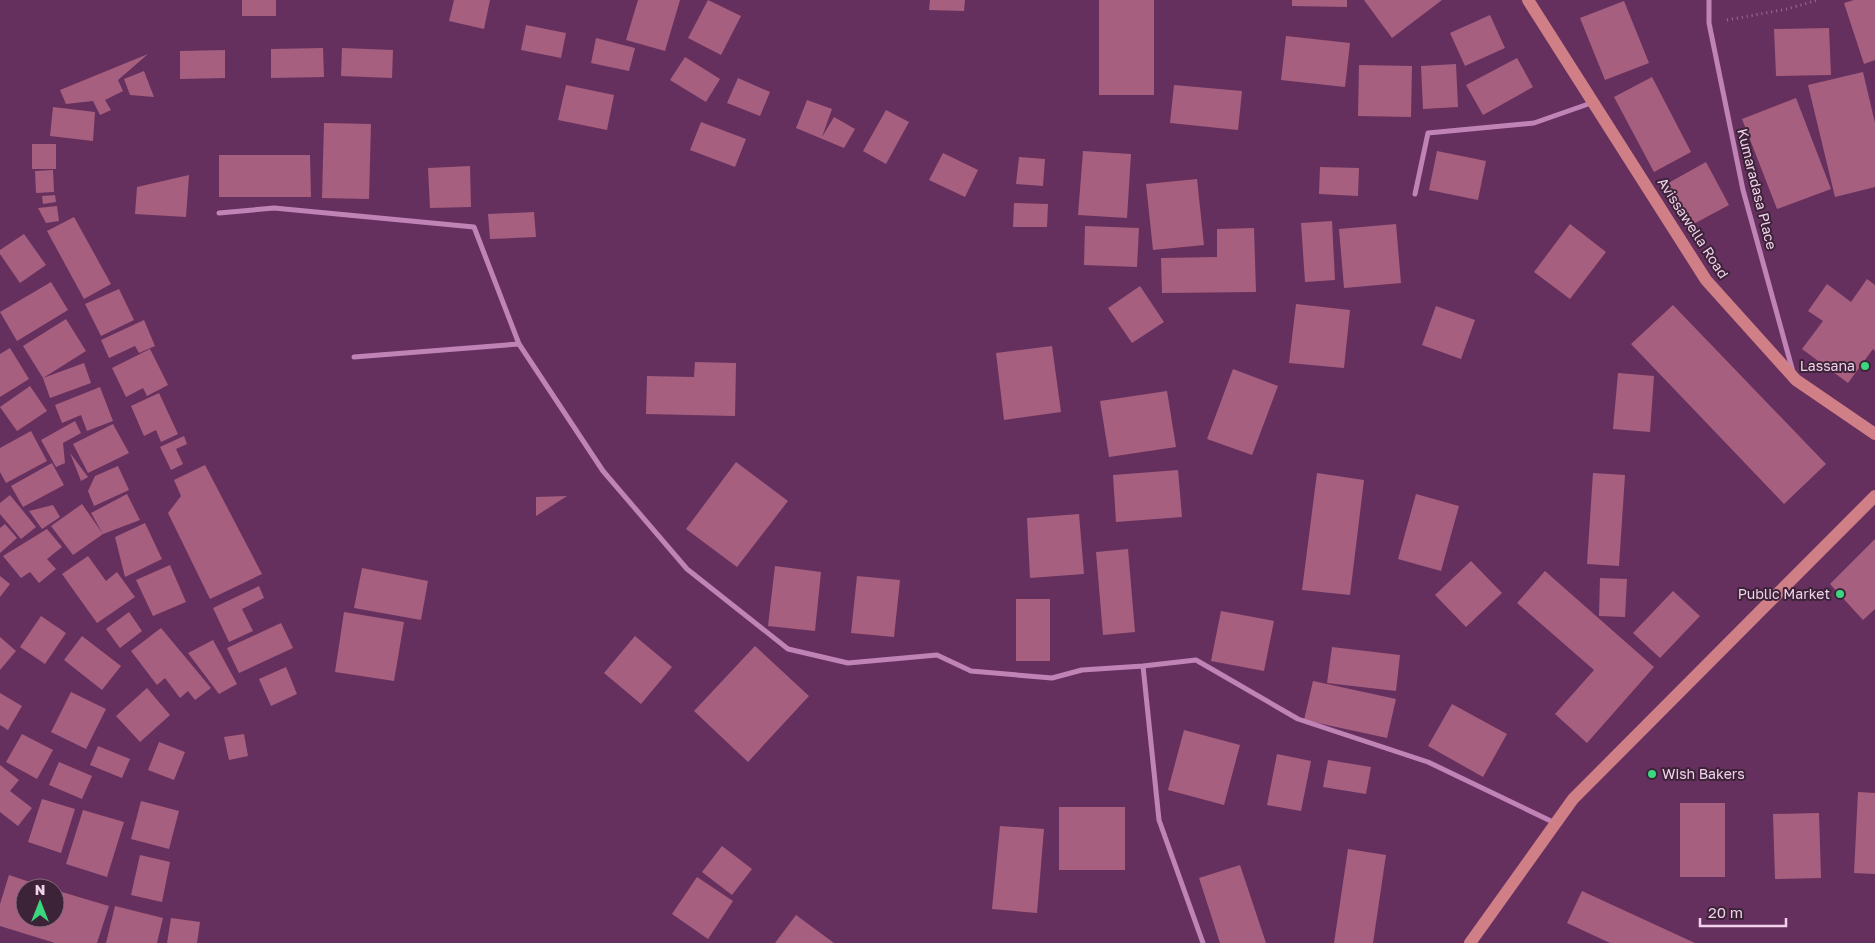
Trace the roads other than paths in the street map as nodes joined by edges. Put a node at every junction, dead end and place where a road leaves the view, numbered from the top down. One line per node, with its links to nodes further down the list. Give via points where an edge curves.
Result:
1 (1528, 0): 3 (main road, Avissawella Road)
2 (1708, 0): 8 (street, Kumaradasa Place, via 1709,23 1743,190)
3 (1594, 102): 4 (street, via 1534,122 1428,133); 8 (main road, Avissawella Road, via 1706,280)
4 (1415, 194)
5 (219, 213): 6 (street, via 274,208 474,228)
6 (519, 344): 7 (street); 11 (street, via 604,471 688,569 788,648 848,663 937,655 971,671 1052,678 1082,670)
7 (354, 357)
8 (1796, 380): 9 (main road, Avissawella Road)
9 (1875, 434)
10 (1875, 496): 12 (main road, via 1573,799)
11 (1143, 666): 12 (street, via 1196,660 1298,719 1428,762); 13 (street, via 1159,820)
12 (1556, 823): 14 (main road)
13 (1203, 943)
14 (1470, 943)

